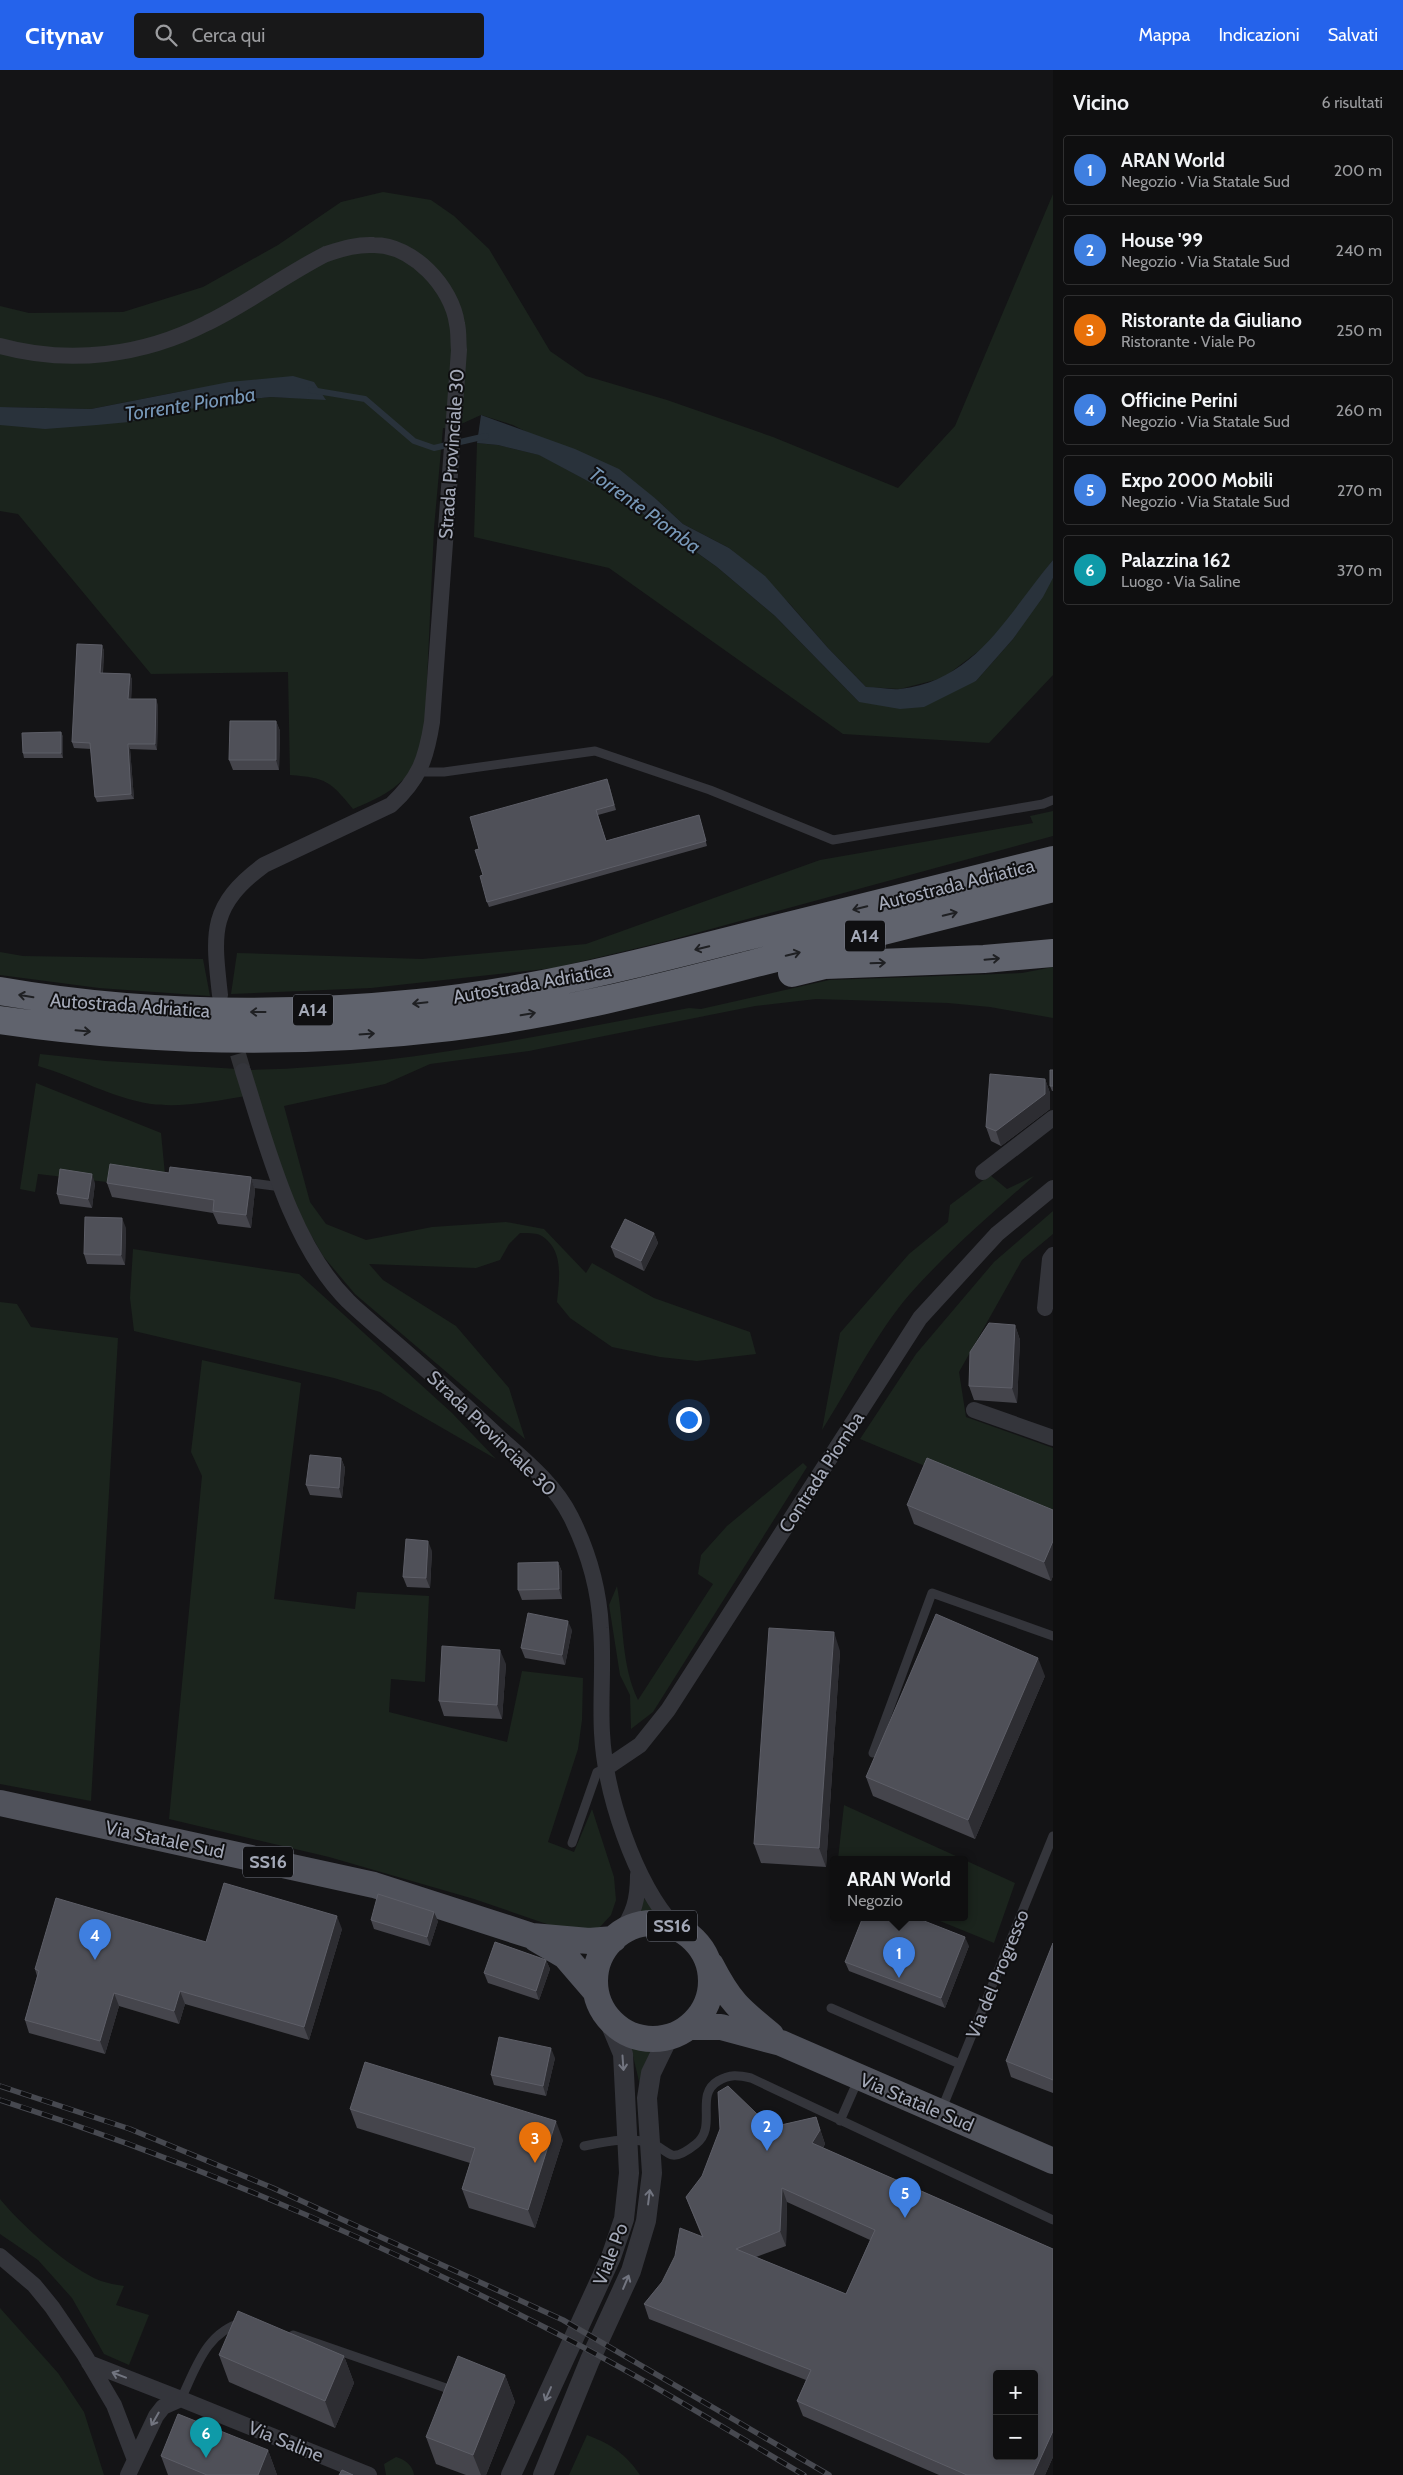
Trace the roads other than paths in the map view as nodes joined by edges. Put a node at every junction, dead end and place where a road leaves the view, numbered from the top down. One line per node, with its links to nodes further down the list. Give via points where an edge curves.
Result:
1 (0, 346): 2 (street, Strada Provinciale 30, via 40,355 76,357 150,346 207,323 326,254 347,247 376,244 406,254 430,272 447,294 458,322 459,350 432,722 428,752)
2 (419, 772): 3 (lane, via 444,772 595,751 710,790 833,840); 11 (street, Strada Provinciale 30, via 408,789 391,805 264,865 246,878 219,915 215,948)
3 (1053, 800)
4 (1053, 842): 7 (highway, via 951,870)
5 (1053, 860): 7 (highway, Autostrada Adriatica / A14)
6 (1053, 888): 9 (highway, Autostrada Adriatica / A14, one-way to 6)
7 (924, 892): 10 (highway, Autostrada Adriatica / A14, one-way to 10, via 623,966 531,986 420,1003 307,1011 185,1011 68,1001)
8 (1053, 953): 9 (highway, one-way to 8, via 699,994 826,965)
9 (678, 983): 12 (highway, Autostrada Adriatica / A14, one-way to 9, via 80,1031 185,1039 318,1037 452,1027 584,1004)
10 (0, 991)
11 (220, 995)
12 (0, 1020)
13 (243, 1070): 17 (street, Strada Provinciale 30)
14 (1053, 1118): 15 (street)
15 (983, 1172)
16 (236, 1182): 17 (lane)
17 (282, 1187): 25 (street, Strada Provinciale 30, via 317,1262 348,1301 547,1482 570,1515 588,1557 596,1590 601,1628 602,1734)
18 (1053, 1188): 25 (street, Contrada Piomba, via 997,1234 920,1318 668,1710 640,1745)
19 (1053, 1255): 20 (street)
20 (1045, 1308)
21 (974, 1410): 22 (street)
22 (1053, 1438)
23 (1053, 1636): 24 (lane, via 932,1593)
24 (874, 1753)
25 (606, 1768): 28 (lane, via 597,1772); 29 (street, Strada Provinciale 30)
26 (0, 1804): 31 (main road, Via Statale Sud / SS16, via 374,1885)
27 (1053, 1836): 39 (lane, Via del Progresso)
28 (572, 1843)
29 (638, 1872): 30 (street, Strada Provinciale 30, via 655,1902); 32 (street, Strada Provinciale 30, via 634,1912)
30 (675, 1927): 32 (main road, SS16, via 647,1923 633,1926); 33 (main road, SS16, via 689,1934)
31 (532, 1936): 32 (main road, SS16, via 589,1941); 34 (main road, SS16, via 565,1956)
32 (617, 1936): 34 (main road, SS16, via 604,1950 598,1963)
33 (708, 1960): 37 (main road, SS16, via 712,1974 707,2003 700,2016); 38 (main road, SS16, via 733,2003)
34 (596, 1992): 36 (main road, SS16)
35 (831, 2008): 39 (lane)
36 (608, 2018): 37 (main road, SS16, via 620,2029 651,2040); 43 (street, Viale Po, one-way to 43, via 623,2054)
37 (679, 2032): 38 (main road, SS16, via 721,2027); 44 (street, Viale Po, via 651,2072 648,2098)
38 (781, 2043): 40 (main road, Via Statale Sud / SS16)
39 (960, 2064): 41 (lane, Via del Progresso)
40 (859, 2077): 41 (main road, Via Statale Sud / SS16); 42 (lane)
41 (940, 2112): 46 (main road, Via Statale Sud / SS16)
42 (840, 2121): 44 (lane, via 751,2078 728,2075 711,2085 706,2098 705,2134 696,2145 672,2155); 47 (lane)
43 (628, 2141): 44 (lane); 45 (lane); 58 (street, Viale Po, one-way to 58, via 627,2201 620,2235)
44 (651, 2143): 59 (street, Viale Po, one-way to 44, via 631,2271 646,2221 652,2172)
45 (584, 2146)
46 (1053, 2161)
47 (1053, 2220)
48 (0, 2256): 51 (street, via 34,2285)
49 (250, 2320): 53 (lane, via 231,2325 218,2333 202,2354)
50 (287, 2333): 52 (lane)
51 (89, 2363): 53 (street, Via Saline, one-way to 51); 54 (street, via 114,2405)
52 (446, 2388)
53 (181, 2399): 54 (street, one-way to 54, via 163,2407 156,2416); 55 (street, Via Saline)
54 (135, 2460): 56 (street)
55 (339, 2469): 57 (street, Via Saline)
56 (128, 2475)
57 (369, 2475)
58 (511, 2475)
59 (543, 2475)

